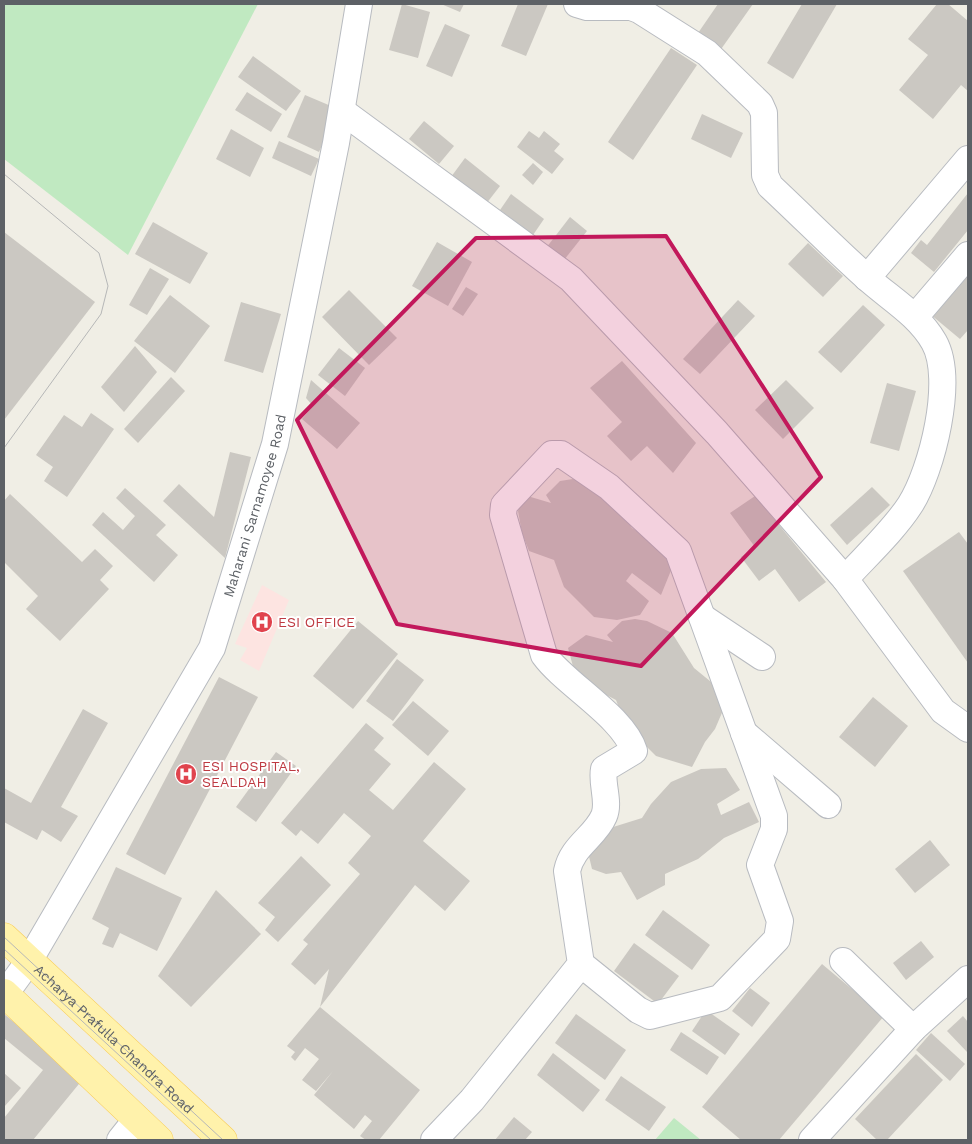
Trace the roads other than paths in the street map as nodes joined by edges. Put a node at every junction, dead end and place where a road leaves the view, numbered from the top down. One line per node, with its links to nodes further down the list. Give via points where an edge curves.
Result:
1 (359, 4): 3 (street, Maharani Sarnamoyee Road)
2 (577, 4): 6 (street, via 632,7 707,53 760,104 764,113 765,176 770,186)
3 (342, 111): 8 (street, via 571,278 717,433); 15 (street, Maharani Sarnamoyee Road, via 275,444 212,648)
4 (968, 159): 6 (street)
5 (968, 255): 7 (street)
6 (867, 278): 7 (street)
7 (915, 317): 8 (street, via 934,343 944,384 931,456 924,480 909,506)
8 (845, 579): 11 (street, via 942,711)
9 (702, 617): 10 (street); 12 (street); 17 (street, via 678,551 609,487 561,454 552,454 504,505 503,515 544,655 598,705 632,742 634,751 604,768 604,816 570,859 568,871)
10 (762, 657)
11 (968, 729)
12 (744, 732): 13 (street); 17 (street, via 774,816 774,829 760,865 780,921 777,939 720,998 650,1016)
13 (828, 804)
14 (4, 938): 15 (main road, Acharya Prafulla Chandra Road)
15 (29, 961): 19 (street, Maharani Sarnamoyee Road); 23 (main road, Acharya Prafulla Chandra Road)
16 (844, 961): 20 (street)
17 (581, 964): 24 (street, via 472,1100)
18 (968, 979): 20 (street)
19 (4, 994): 21 (main road)
20 (913, 1029): 25 (street)
21 (128, 1130): 22 (main road)
22 (159, 1140)
23 (223, 1140)
24 (434, 1140)
25 (812, 1140)

